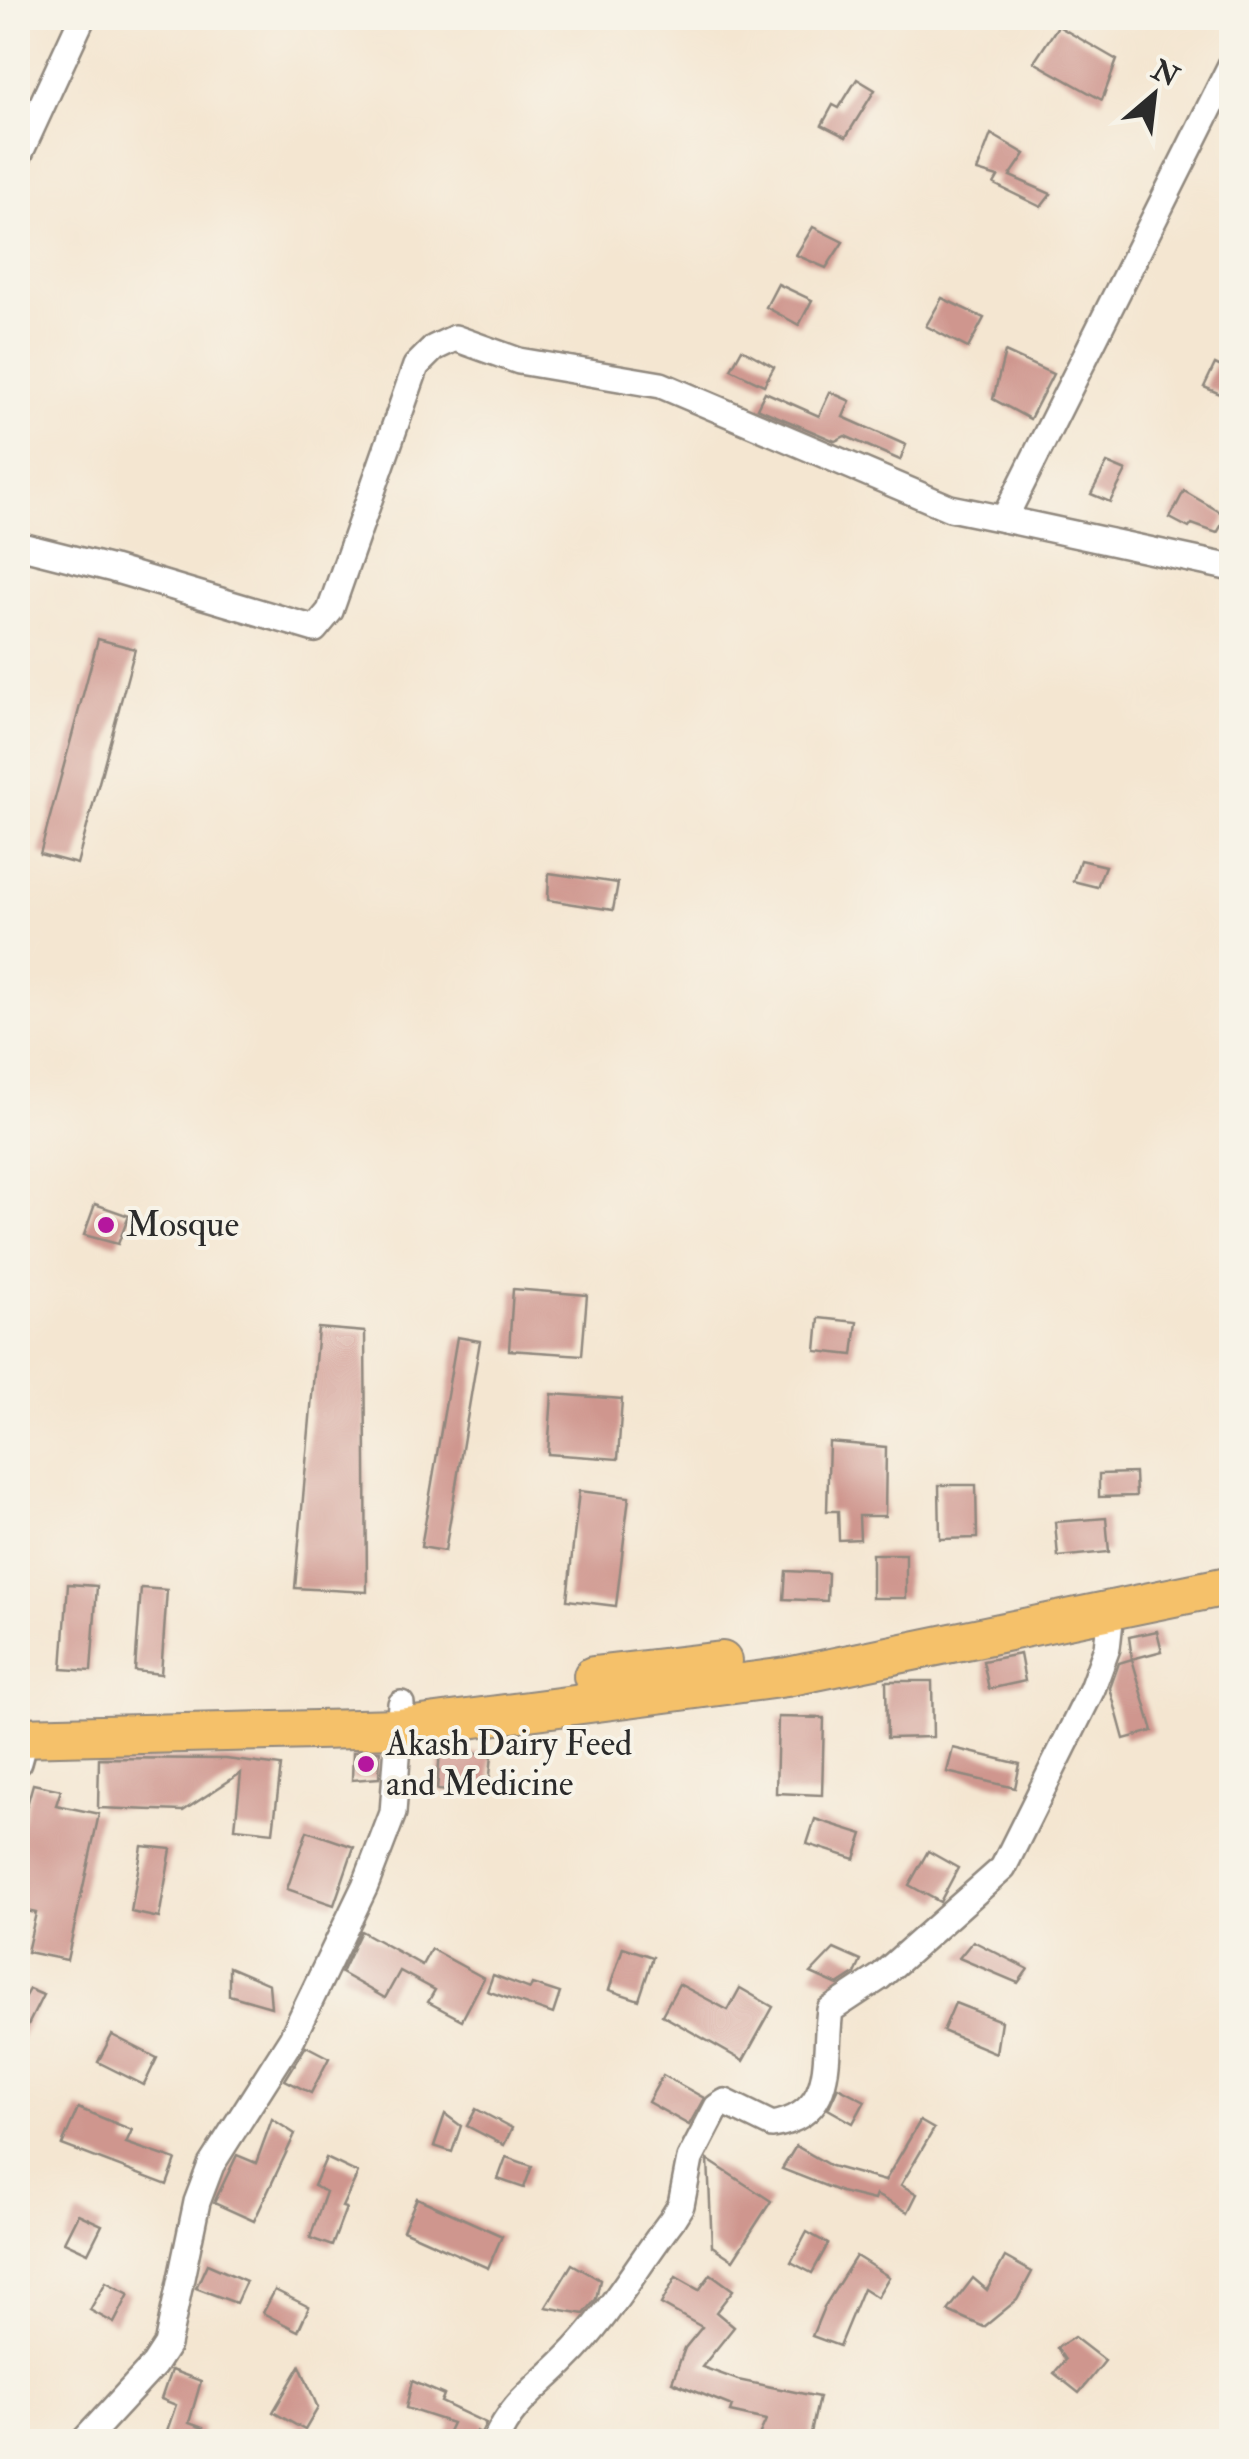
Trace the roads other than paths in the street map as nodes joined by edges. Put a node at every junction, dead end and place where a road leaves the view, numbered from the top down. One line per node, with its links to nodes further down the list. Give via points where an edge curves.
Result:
1 (82, 18): 3 (street)
2 (1232, 64): 4 (street)
3 (18, 157)
4 (1004, 519): 5 (street, via 950,508 661,385 520,361 455,338 416,366 330,611 315,629); 6 (street)
5 (18, 546)
6 (1232, 568)
7 (1232, 1560): 10 (highway)
8 (1232, 1585): 9 (highway)
9 (1111, 1612): 10 (highway); 14 (street, via 1092,1689 1003,1868 880,1977 830,2010 823,2087 809,2108 772,2124 725,2102 717,2106 690,2159 681,2206 567,2359 525,2392)
10 (786, 1664): 11 (highway)
11 (400, 1716): 12 (highway, via 212,1721); 13 (street, via 393,1813 292,2038 211,2165 167,2345)
12 (19, 1737)
13 (83, 2442)
14 (495, 2442)

